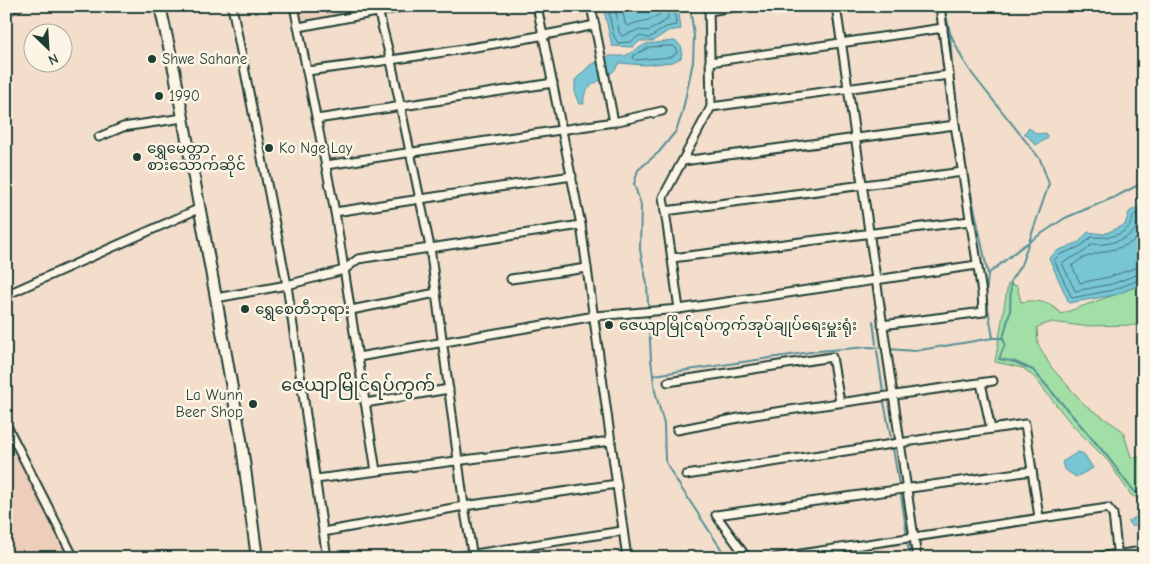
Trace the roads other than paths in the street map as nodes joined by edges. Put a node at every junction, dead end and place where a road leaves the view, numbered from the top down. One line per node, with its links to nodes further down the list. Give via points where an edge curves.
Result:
1 (19, 6): 13 (street)
2 (160, 6): 28 (main road)
3 (232, 6): 55 (street)
4 (294, 6): 15 (street)
5 (408, 6): 11 (street)
6 (537, 6): 17 (street)
7 (591, 6): 14 (street)
8 (740, 6): 12 (street)
9 (836, 6): 18 (street)
10 (940, 6): 16 (street)
11 (378, 8): 15 (street); 19 (street)
12 (709, 8): 20 (street)
13 (6, 12)
14 (595, 25): 17 (street); 30 (street)
15 (299, 27): 21 (street)
16 (943, 28): 18 (street); 22 (street)
17 (542, 36): 19 (street); 23 (street)
18 (842, 42): 20 (street); 24 (street)
19 (391, 61): 21 (street); 25 (street)
20 (710, 62): 26 (street)
21 (307, 71): 29 (street)
22 (949, 75): 24 (street); 31 (street)
23 (553, 84): 25 (street); 32 (street)
24 (848, 89): 26 (street); 34 (street)
25 (400, 105): 29 (street); 35 (street)
26 (712, 107): 36 (street)
27 (662, 111): 30 (street)
28 (183, 118): 33 (street, via 122,127); 42 (main road)
29 (317, 119): 37 (street)
30 (614, 122): 32 (street)
31 (955, 125): 34 (street); 38 (street)
32 (563, 130): 35 (street); 39 (street)
33 (99, 137)
34 (855, 138): 36 (street); 40 (street)
35 (409, 152): 37 (street); 41 (street)
36 (683, 160): 43 (street, via 663,197)
37 (326, 165): 44 (street)
38 (963, 172): 40 (street); 45 (street)
39 (572, 176): 41 (street); 46 (street)
40 (862, 186): 43 (street); 47 (street)
41 (420, 199): 44 (street); 48 (street)
42 (198, 209): 57 (street); 58 (main road)
43 (665, 211): 49 (street)
44 (335, 212): 52 (street)
45 (970, 220): 47 (street); 50 (street)
46 (581, 224): 48 (street); 51 (street)
47 (868, 233): 49 (street); 54 (street)
48 (430, 247): 52 (street, via 358,259); 56 (street)
49 (672, 258): 59 (street)
50 (977, 265): 54 (street); 62 (street, via 983,312)
51 (587, 268): 53 (street); 61 (street)
52 (344, 270): 55 (street); 60 (street)
53 (510, 279)
54 (875, 279): 59 (street); 62 (street)
55 (287, 285): 58 (street); 81 (street)
56 (436, 293): 60 (street); 63 (street)
57 (6, 295)
58 (216, 298): 94 (main road, via 241,439)
59 (679, 309): 61 (street)
60 (350, 310): 64 (street)
61 (595, 316): 63 (street); 75 (street)
62 (882, 325): 69 (street)
63 (442, 342): 64 (street); 68 (street)
64 (358, 357): 71 (street)
65 (668, 382): 70 (street, via 832,357)
66 (993, 382): 67 (street)
67 (981, 384): 69 (street); 73 (street)
68 (449, 389): 71 (street); 77 (street)
69 (892, 395): 70 (street); 76 (street)
70 (840, 402): 74 (street)
71 (366, 403): 78 (street)
72 (6, 424): 93 (street)
73 (990, 429): 76 (street); 79 (street, via 1025,424)
74 (677, 430)
75 (611, 441): 77 (street); 82 (street)
76 (900, 442): 80 (street); 83 (street)
77 (458, 460): 78 (street); 84 (street)
78 (376, 471): 81 (street)
79 (1032, 471): 83 (street); 85 (street)
80 (686, 475)
81 (316, 479): 87 (street)
82 (617, 484): 84 (street); 86 (street)
83 (906, 489): 88 (street); 98 (street, via 716,515)
84 (464, 506): 87 (street); 91 (street)
85 (1039, 517): 88 (street); 92 (street, via 1108,508 1114,514)
86 (622, 531): 91 (street); 97 (street)
87 (323, 532): 95 (street)
88 (913, 537): 90 (street); 100 (street)
89 (1144, 551): 92 (street)
90 (815, 555): 99 (street)
91 (472, 556): 96 (street)
92 (1117, 556): 101 (street)
93 (74, 558)
94 (257, 558)
95 (327, 558)
96 (449, 558)
97 (627, 558)
98 (747, 558)
99 (774, 558)
100 (917, 558)
101 (1089, 558)

